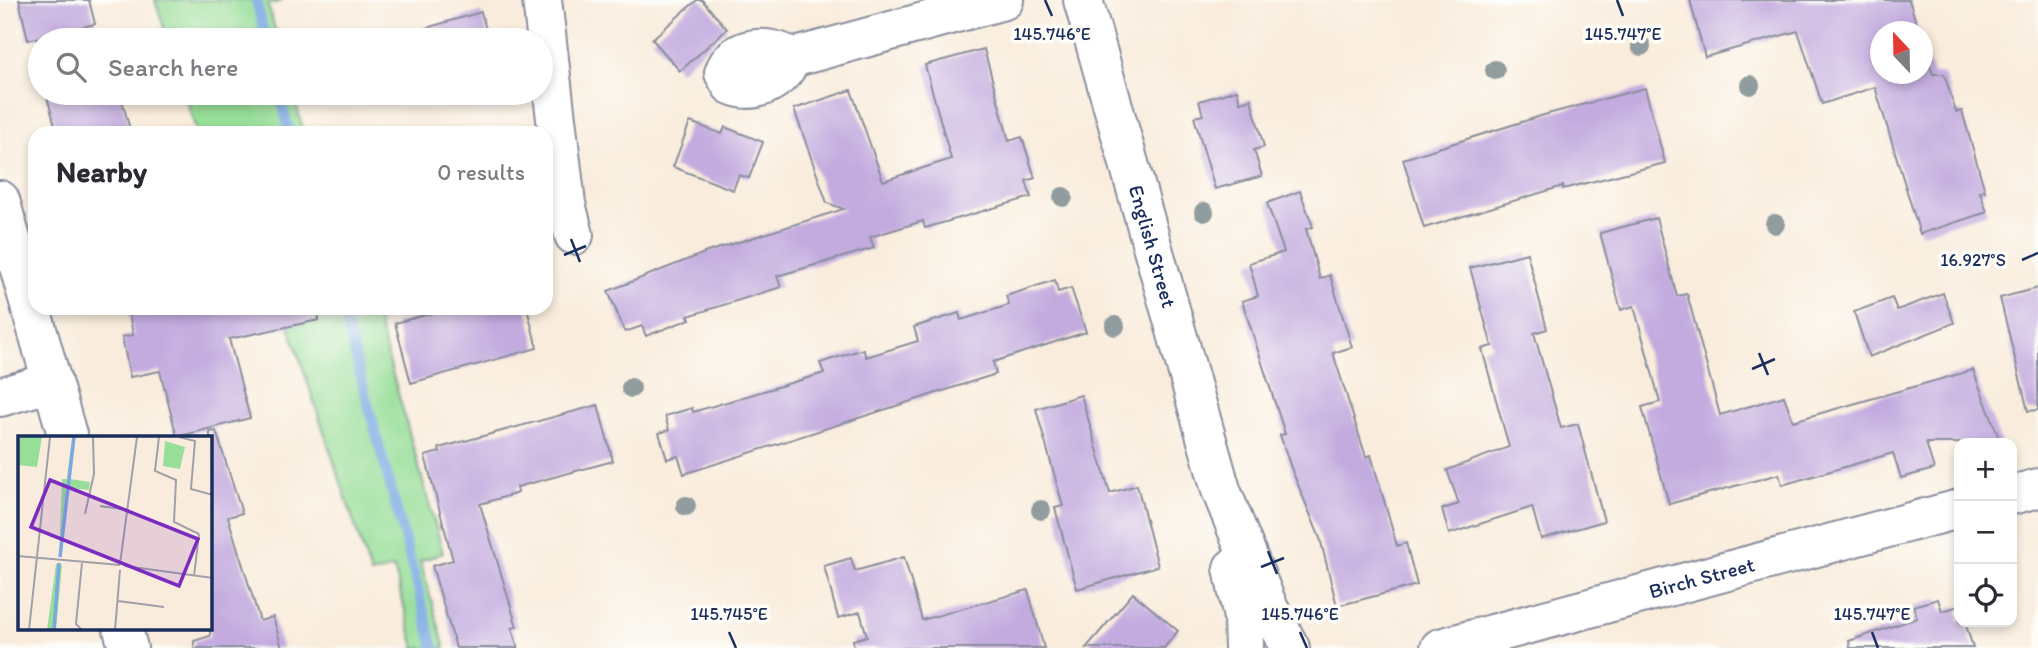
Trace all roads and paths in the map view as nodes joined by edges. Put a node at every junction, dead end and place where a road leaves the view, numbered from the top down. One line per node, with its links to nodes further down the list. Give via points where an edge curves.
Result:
1 (542, 0): 4 (street)
2 (1004, 0): 5 (street)
3 (1083, 0): 15 (street, English Street)
4 (545, 28)
5 (792, 58)
6 (553, 94): 8 (street, via 566,204)
7 (0, 200): 9 (street)
8 (575, 235)
9 (28, 298)
10 (33, 315): 11 (street)
11 (52, 382): 12 (street); 13 (street)
12 (0, 397)
13 (67, 436)
14 (2038, 488): 16 (street)
15 (1221, 490): 20 (street, English Street); 21 (street, English Street, via 1276,626)
16 (2017, 494)
17 (1954, 510): 22 (street, Birch Street)
18 (122, 630): 19 (street)
19 (128, 648)
20 (1244, 648)
21 (1290, 648)
22 (1444, 648)

